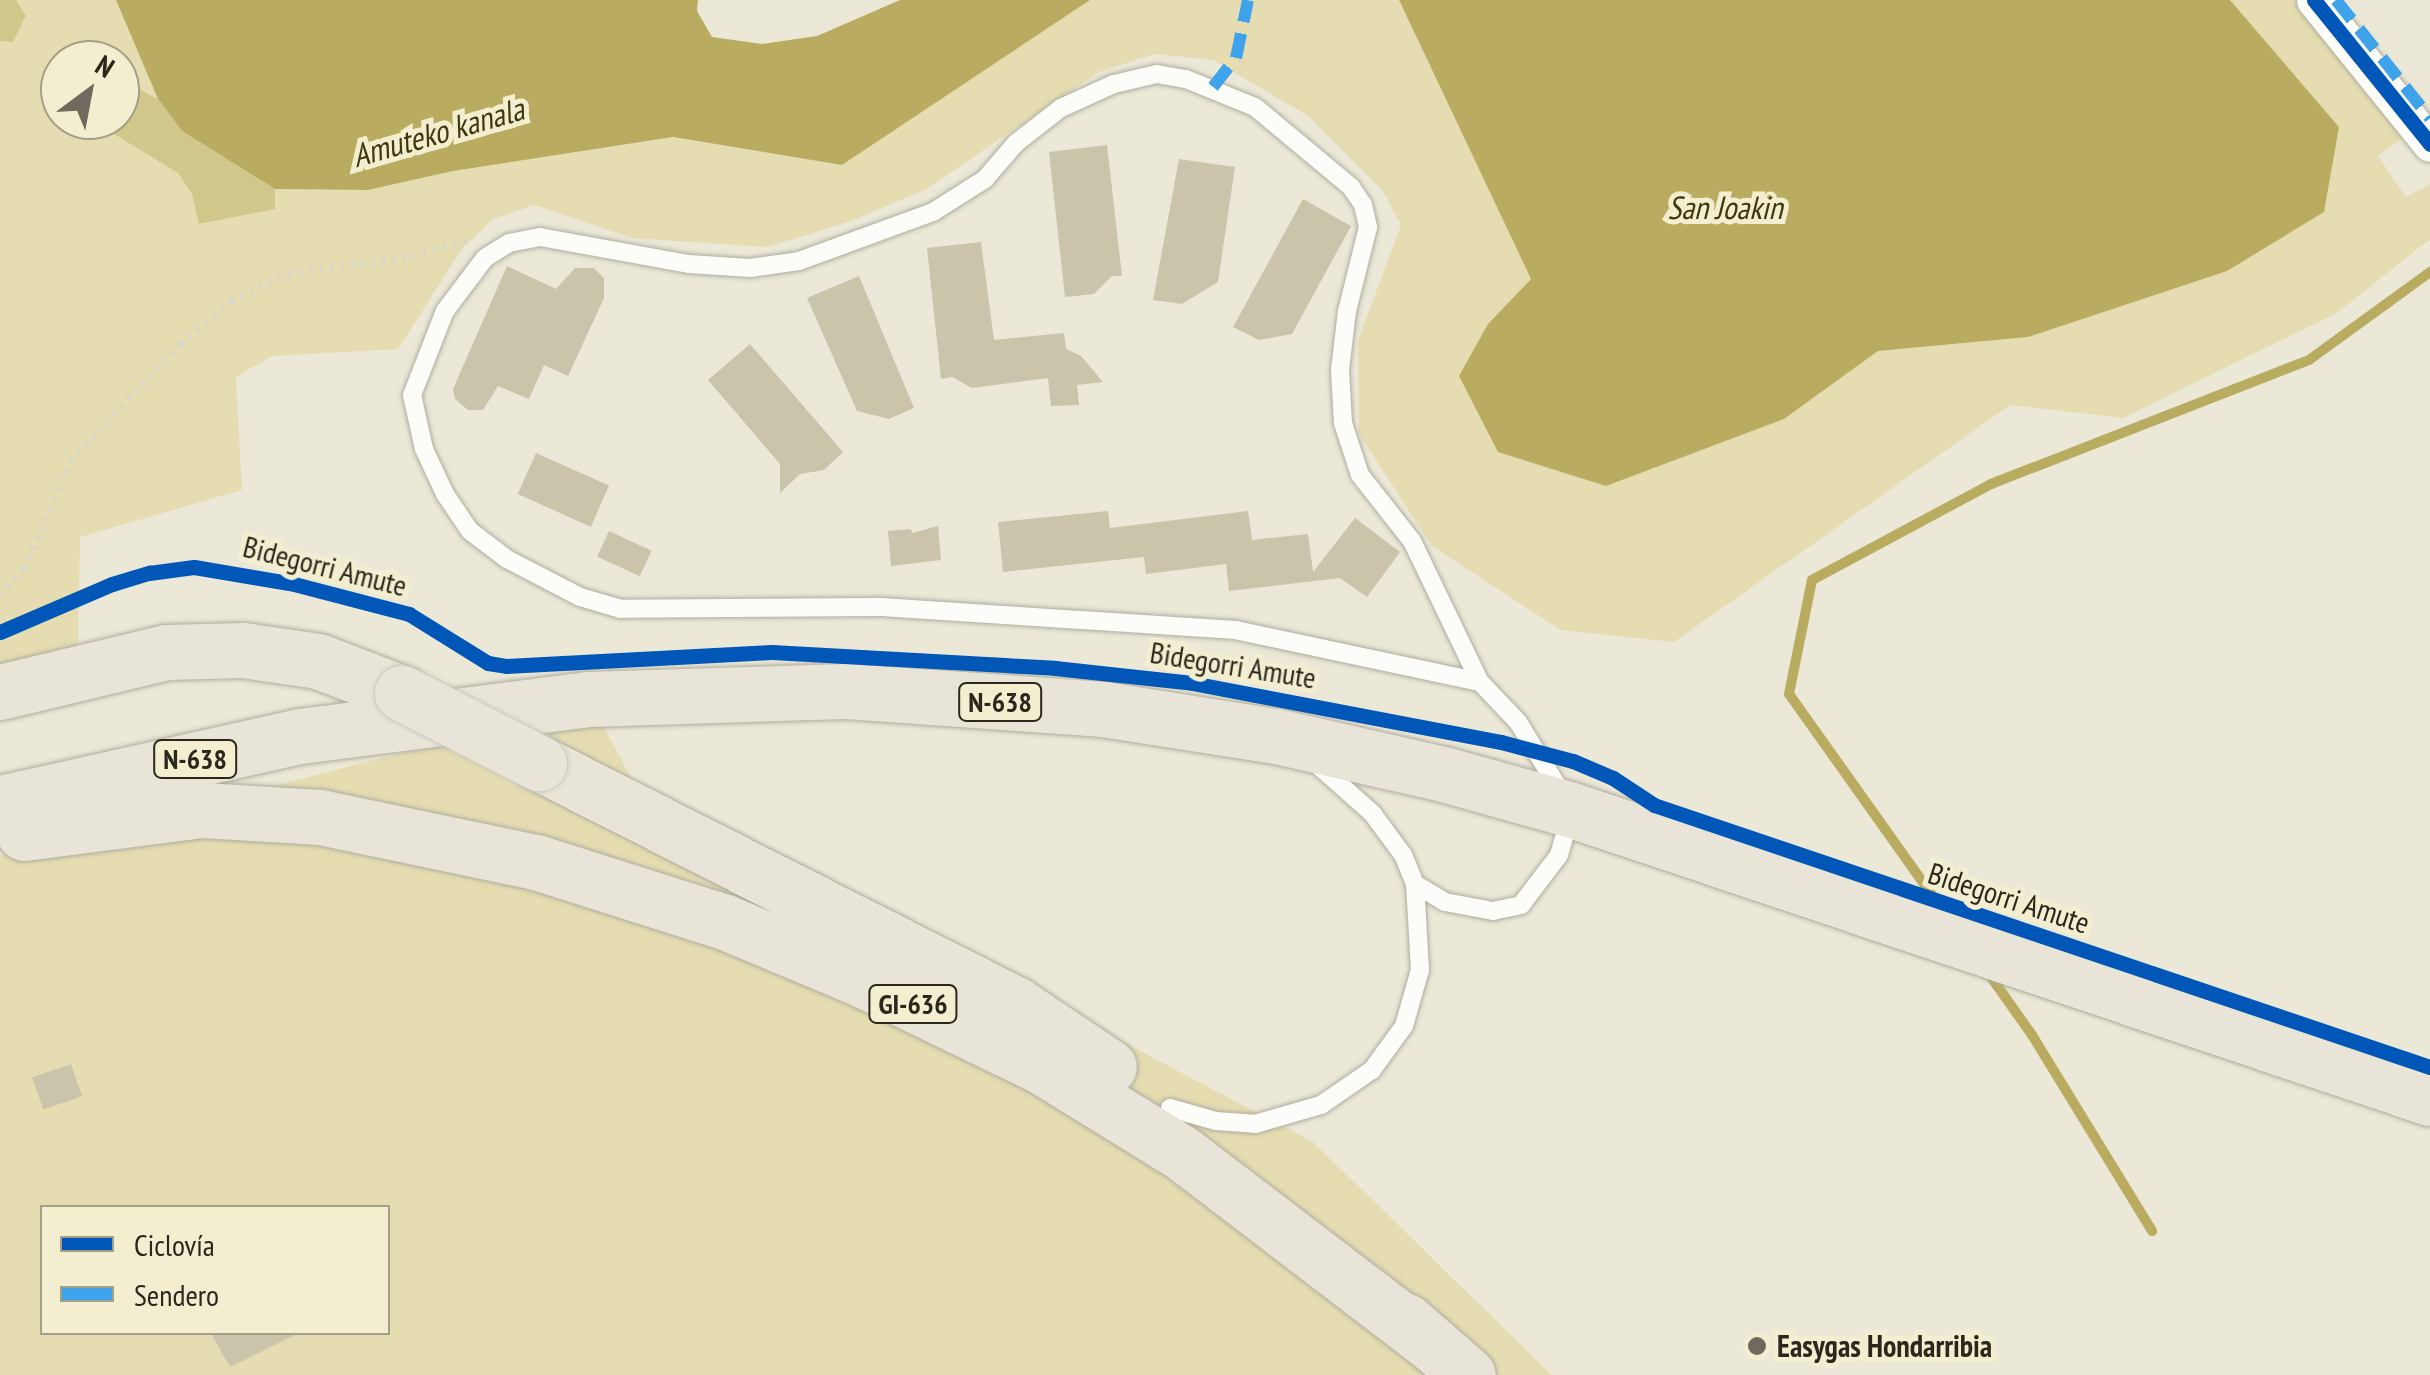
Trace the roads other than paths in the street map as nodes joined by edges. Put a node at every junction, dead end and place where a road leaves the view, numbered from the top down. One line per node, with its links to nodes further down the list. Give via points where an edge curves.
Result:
1 (2314, 0): 2 (street)
2 (2430, 144)
3 (1480, 682): 3 (lane, via 1236,630 878,607 621,609 580,597 470,531 424,449 412,395 445,311 485,258 509,243 540,237 750,268 799,261 933,212 985,179 1060,108 1114,84 1157,74 1213,88 1255,107 1364,205 1368,227 1340,370 1343,423 1360,475 1412,541); 7 (lane, via 1518,722)
4 (0, 692): 11 (main road, GI-636, bridge, via 166,652 243,650 318,662 402,693 1014,1004)
5 (1276, 736): 6 (main road, N-638, via 1103,709 846,692 588,698 300,736); 7 (main road, N-638); 9 (lane, via 1340,780 1372,813)
6 (12, 802)
7 (1572, 810): 9 (lane, via 1559,855 1521,905 1493,911 1446,902); 10 (main road, N-638)
8 (0, 837): 12 (main road, GI-636, via 202,810 320,817 536,862 725,922 1041,1066 1182,1153)
9 (1415, 884): 11 (lane, via 1420,970 1404,1026 1372,1070 1321,1105 1255,1124)
10 (2430, 1098)
11 (1170, 1108): 12 (main road, GI-636)
12 (1451, 1360)

